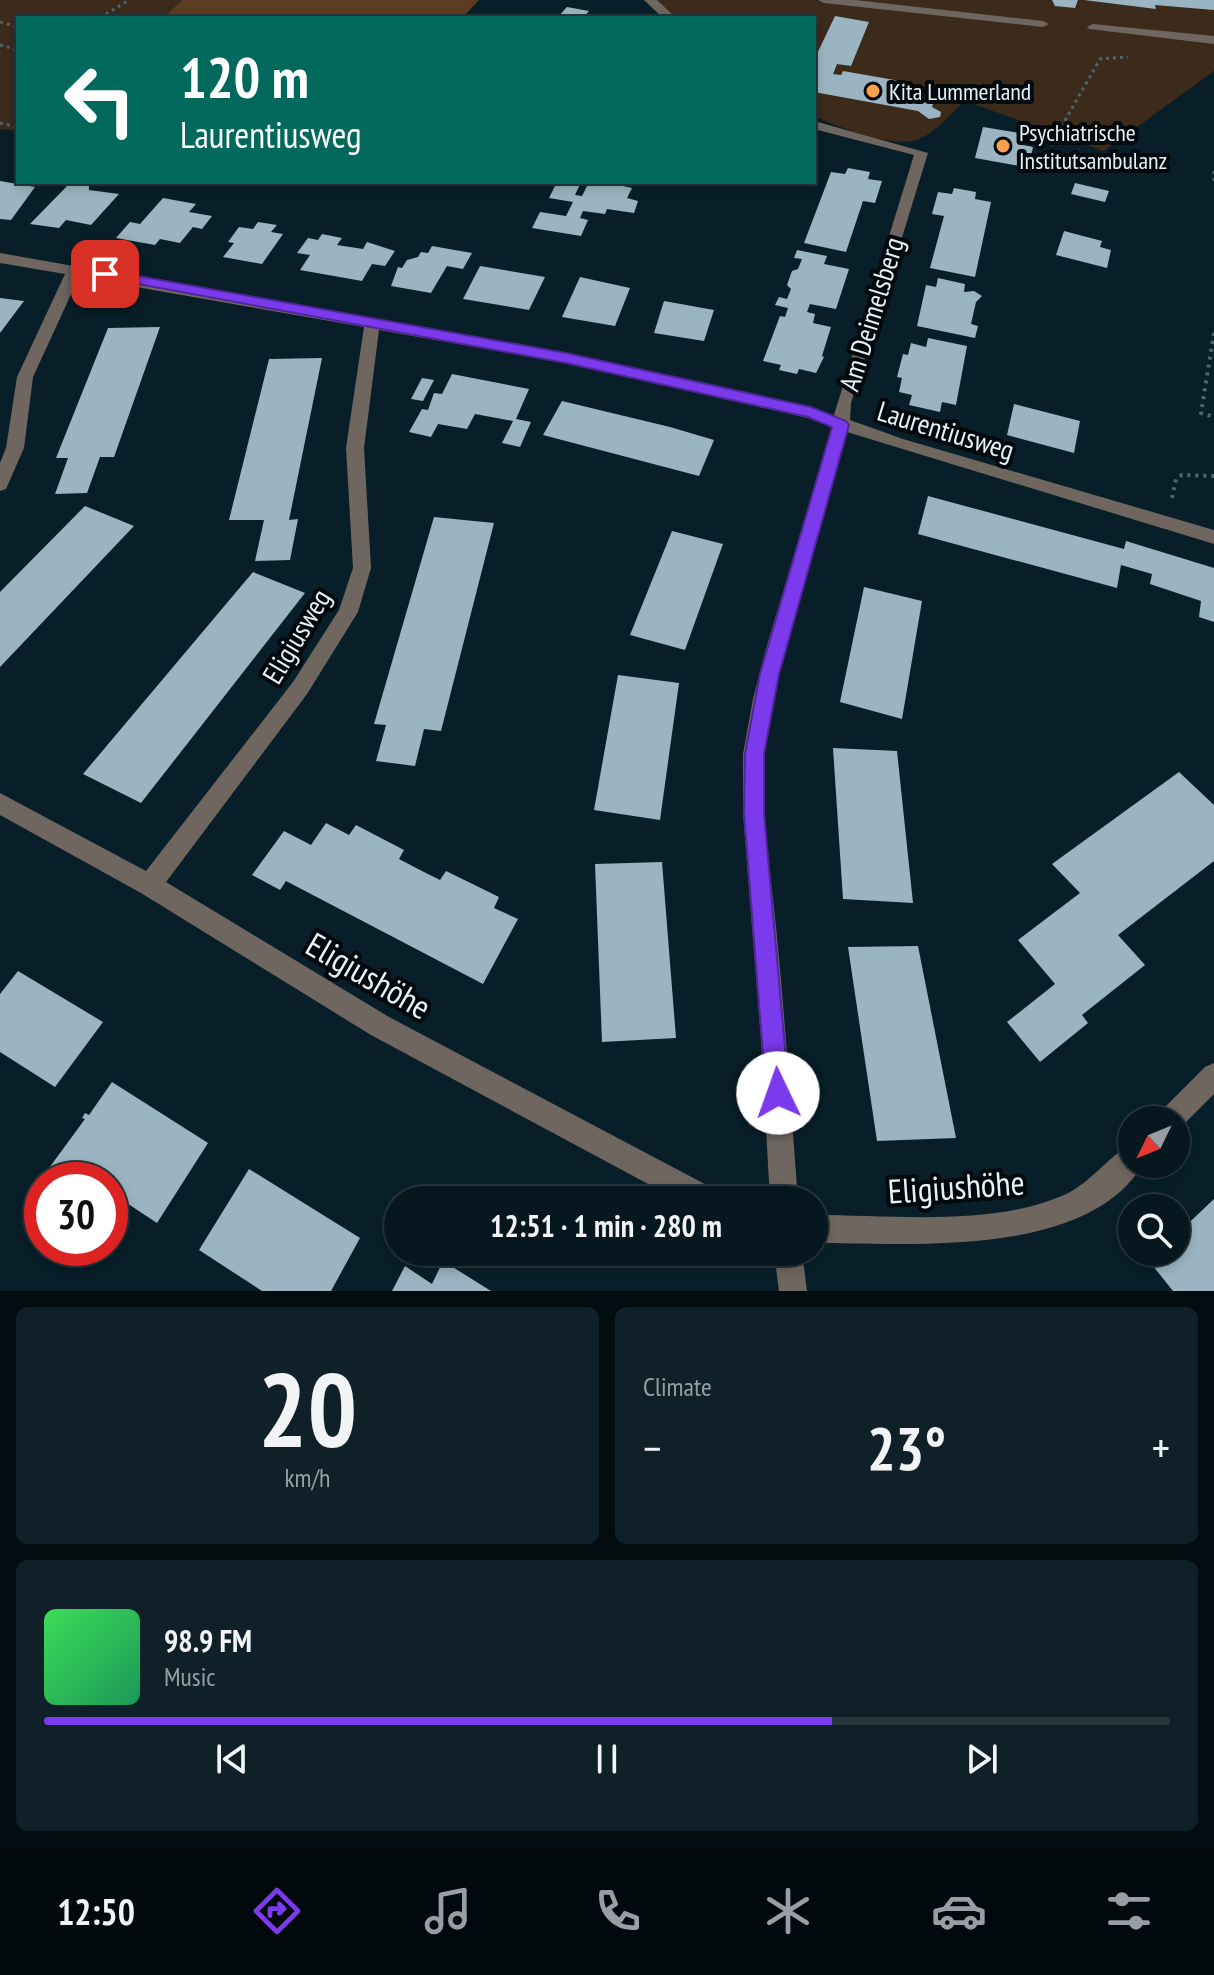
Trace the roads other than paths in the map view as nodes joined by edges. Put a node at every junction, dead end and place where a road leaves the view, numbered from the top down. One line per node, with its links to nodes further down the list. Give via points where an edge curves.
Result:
1 (650, 0): 3 (street)
2 (824, 0): 4 (street)
3 (668, 16)
4 (1043, 24)
5 (1093, 27): 6 (street)
6 (1214, 40)
7 (816, 126): 11 (street, Am Deimelsberg, via 921,153 843,403)
8 (0, 258): 9 (street, Laurentiusweg)
9 (75, 269): 10 (street, Laurentiusweg); 12 (street, via 25,377 15,448)
10 (372, 323): 11 (street, Laurentiusweg, via 566,358 811,413); 15 (street, Eligiusweg, via 355,448 362,568 348,612 300,688)
11 (841, 425): 13 (street, Laurentiusweg); 20 (street, Am Deimelsberg, via 773,662 754,754)
12 (0, 484)
13 (1214, 537)
14 (0, 803): 15 (street, Eligiushöhe)
15 (149, 885): 19 (street, Eligiushöhe, via 380,1026)
16 (1214, 1076): 17 (street)
17 (1184, 1106)
18 (1118, 1172): 21 (street, Eligiushöhe, via 1097,1192 1025,1221 984,1227)
19 (680, 1186)
20 (783, 1186)
21 (828, 1229)
22 (790, 1266): 23 (street)
23 (793, 1291)

